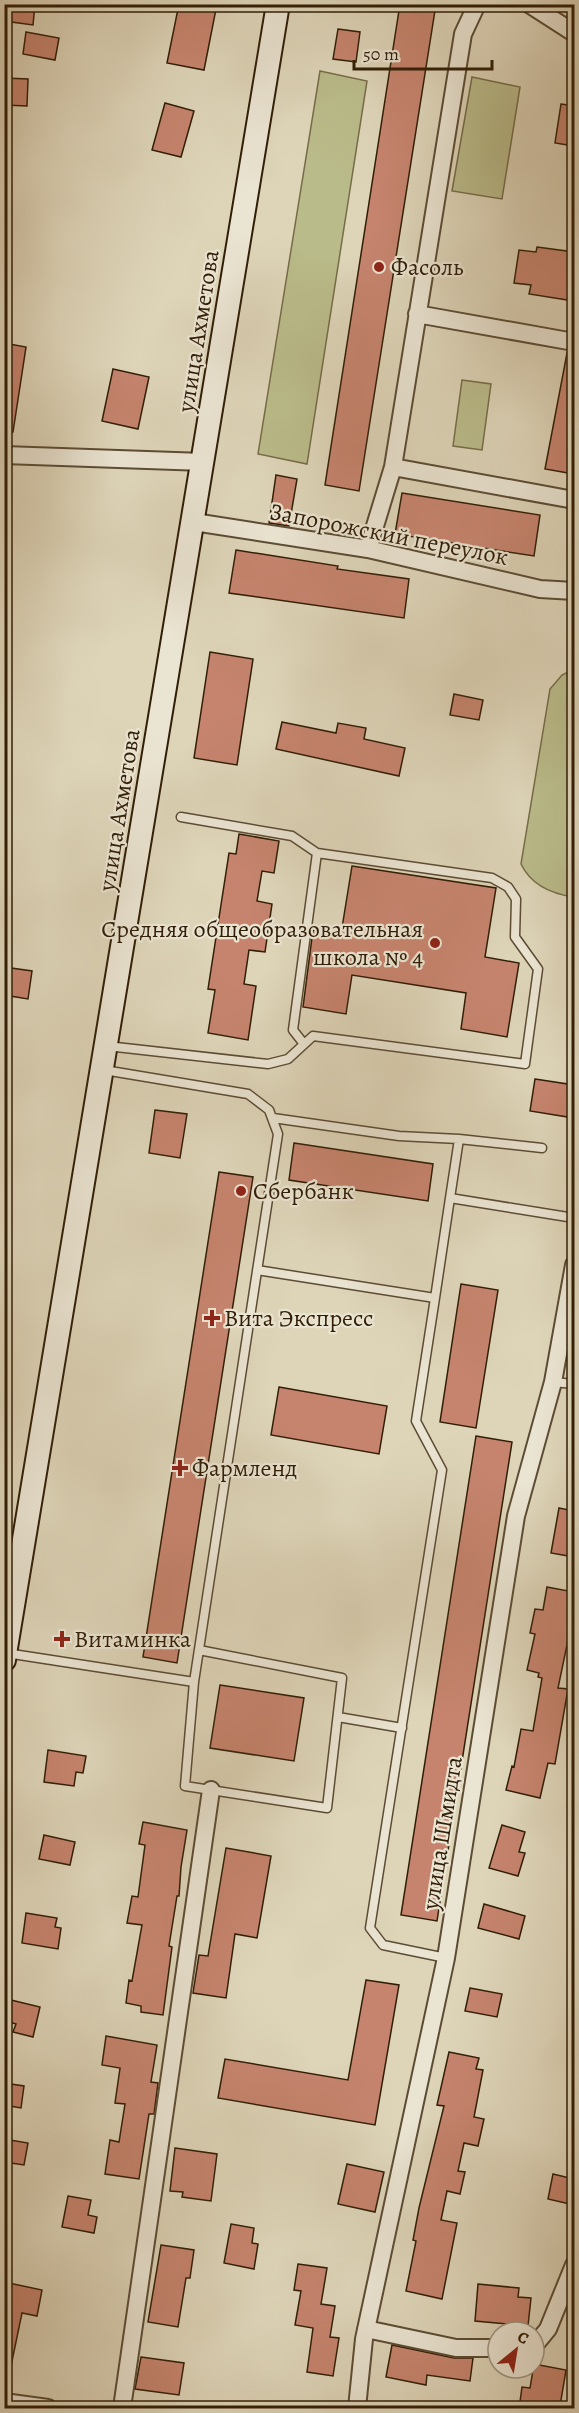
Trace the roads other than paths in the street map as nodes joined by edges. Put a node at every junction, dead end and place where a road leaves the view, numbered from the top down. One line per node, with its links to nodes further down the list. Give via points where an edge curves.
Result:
1 (278, 4): 8 (main road, улица Ахметова)
2 (530, 4): 4 (street)
3 (473, 6): 5 (street, via 464,34)
4 (574, 33)
5 (417, 314): 6 (street); 9 (street)
6 (574, 342)
7 (4, 455): 8 (street)
8 (204, 462): 11 (main road, улица Ахметова)
9 (393, 467): 10 (street); 12 (street)
10 (574, 500)
11 (194, 522): 12 (street, Запорожский переулок); 17 (main road, улица Ахметова)
12 (368, 549): 13 (street, Запорожский переулок, via 540,589)
13 (574, 591)
14 (181, 817): 15 (lane, via 292,836)
15 (317, 853): 16 (lane, via 293,1030); 16 (lane, via 500,882 516,899 515,937 538,969 525,1064 313,1036)
16 (304, 1044): 17 (lane, via 288,1059 268,1064)
17 (107, 1046): 18 (main road, улица Ахметова)
18 (102, 1069): 19 (lane, via 248,1094); 29 (main road, улица Ахметова)
19 (273, 1118): 20 (lane, via 390,1135); 25 (lane, via 278,1134)
20 (459, 1139): 21 (lane); 22 (lane)
21 (543, 1148)
22 (450, 1198): 23 (lane); 26 (lane)
23 (574, 1218)
24 (574, 1265): 27 (street, улица Шмидта)
25 (257, 1270): 26 (lane); 30 (lane)
26 (435, 1298): 34 (lane, via 416,1421 442,1470)
27 (553, 1382): 28 (lane); 36 (street, улица Шмидта, via 516,1516)
28 (574, 1384)
29 (11, 1586): 31 (main road, улица Ахметова)
30 (199, 1650): 32 (lane); 33 (lane, via 342,1678)
31 (5, 1657): 32 (lane)
32 (194, 1682): 35 (lane, via 185,1786)
33 (338, 1718): 34 (lane); 35 (lane, via 327,1808)
34 (402, 1728): 36 (lane, via 370,1928 383,1945)
35 (210, 1790): 43 (street)
36 (446, 1958): 38 (street, улица Шмидта)
37 (574, 2265): 39 (street)
38 (366, 2329): 40 (street, via 456,2348); 44 (street, улица Шмидта)
39 (546, 2331)
40 (486, 2348)
41 (4, 2402): 42 (street)
42 (48, 2409)
43 (123, 2409)
44 (357, 2409)

